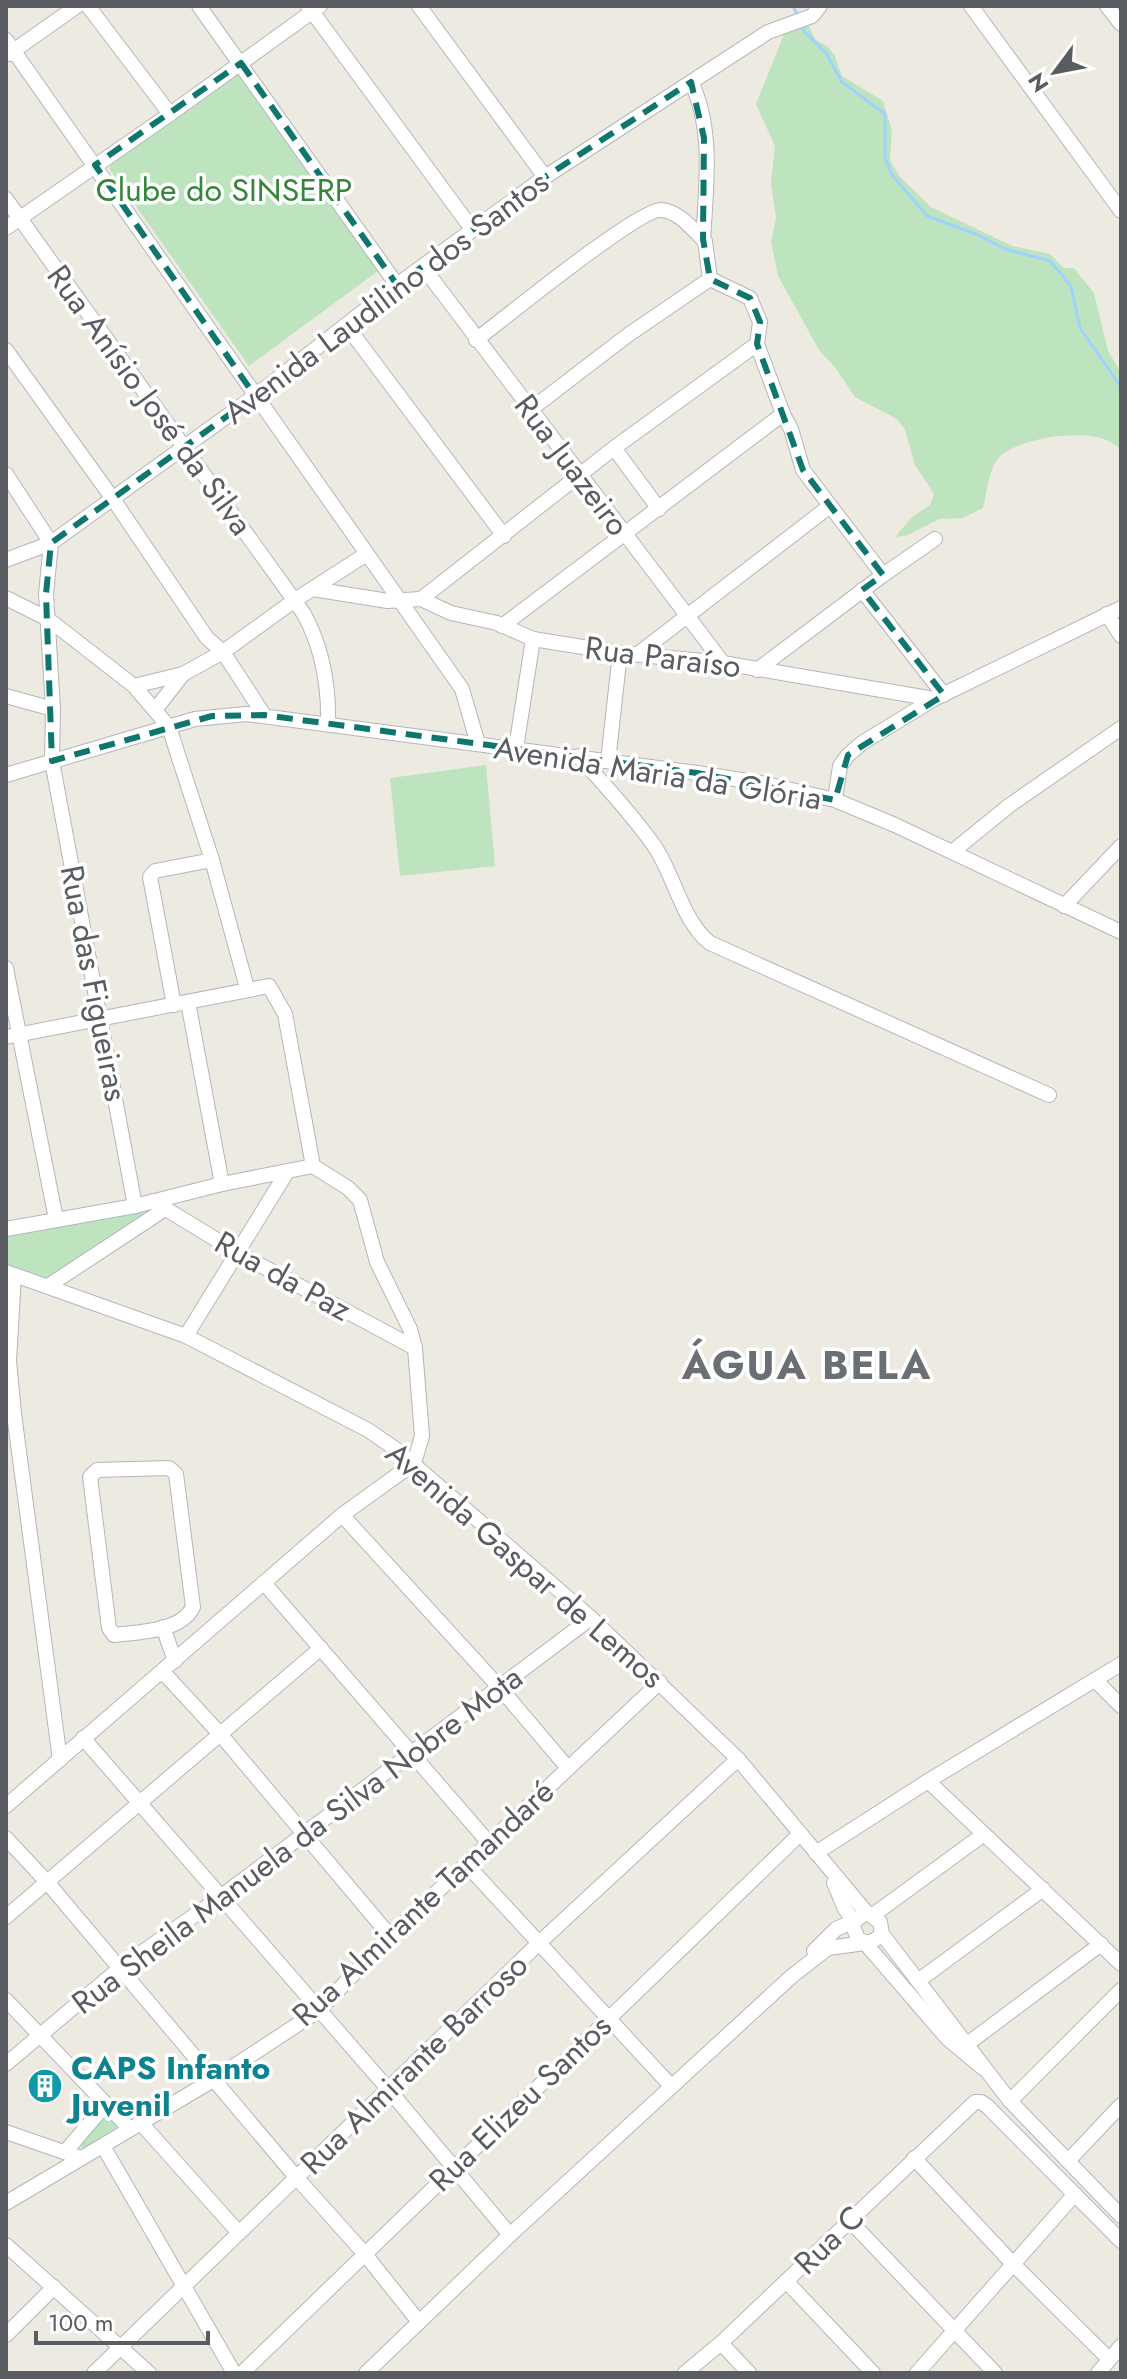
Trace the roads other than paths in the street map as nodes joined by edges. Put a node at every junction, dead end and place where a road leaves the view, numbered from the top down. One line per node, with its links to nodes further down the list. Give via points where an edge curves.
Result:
1 (77, 6): 10 (street)
2 (88, 6): 13 (street)
3 (199, 6): 11 (street)
4 (419, 6): 15 (street)
5 (820, 6): 12 (street, Avenida Laudilino dos Santos, via 812,16 768,32)
6 (971, 6): 17 (street)
7 (1107, 6): 9 (street)
8 (313, 8): 11 (street); 20 (street)
9 (1121, 24)
10 (8, 49): 14 (street)
11 (241, 63): 13 (street); 24 (street)
12 (691, 82): 15 (street, Avenida Laudilino dos Santos); 21 (street, via 704,138)
13 (170, 114): 14 (street)
14 (95, 165): 18 (street); 29 (street)
15 (545, 177): 20 (street, Avenida Laudilino dos Santos)
16 (6, 199): 18 (street, Rua Anísio José da Silva)
17 (1121, 211)
18 (20, 218): 19 (street); 32 (street, Rua Anísio José da Silva)
19 (6, 228)
20 (472, 229): 22 (street, Avenida Laudilino dos Santos)
21 (703, 239): 23 (street); 26 (street, via 672,212 655,210 604,242)
22 (423, 267): 24 (street, Avenida Laudilino dos Santos); 26 (street, Rua Juazeiro)
23 (710, 279): 27 (street, via 750,298 760,322); 30 (street)
24 (397, 285): 25 (street, Avenida Laudilino dos Santos)
25 (346, 325): 29 (street, Avenida Laudilino dos Santos); 40 (street)
26 (476, 340): 30 (street, Rua Juazeiro)
27 (757, 344): 31 (street); 33 (street)
28 (6, 350): 36 (street)
29 (255, 396): 32 (street, Avenida Laudilino dos Santos); 43 (street)
30 (530, 410): 35 (street, Rua Juazeiro)
31 (783, 414): 37 (street, via 803,470); 38 (street)
32 (183, 447): 36 (street, Avenida Laudilino dos Santos); 50 (street, Rua Anísio José da Silva)
33 (614, 448): 35 (street); 38 (street)
34 (6, 474): 42 (street)
35 (579, 475): 39 (street, Rua Juazeiro); 40 (street)
36 (113, 499): 42 (street, Avenida Laudilino dos Santos); 58 (street, via 207,638)
37 (830, 506): 45 (street); 53 (street)
38 (659, 509): 39 (street)
39 (625, 535): 53 (street, Rua Juazeiro); 55 (street)
40 (504, 536): 49 (street)
41 (935, 539): 45 (street)
42 (51, 543): 44 (street, Avenida Laudilino dos Santos); 54 (street, Rua das Figueiras)
43 (365, 555): 46 (street); 51 (street)
44 (6, 560)
45 (883, 575): 47 (street)
46 (313, 589): 50 (street); 51 (street, Rua Paraíso)
47 (862, 590): 62 (street); 66 (street)
48 (6, 598): 54 (street)
49 (421, 599): 51 (street, Rua Paraíso); 55 (street, Rua Paraíso)
50 (295, 600): 58 (street); 70 (street, Rua Anísio José da Silva, via 320,650)
51 (393, 601): 73 (street, via 465,695)
52 (1114, 611): 56 (street); 66 (street)
53 (689, 616): 60 (street); 61 (street, Rua Juazeiro)
54 (48, 619): 64 (street); 67 (street, Rua das Figueiras)
55 (502, 626): 57 (street, Rua Paraíso)
56 (1121, 636)
57 (533, 639): 59 (street, Rua Paraíso); 74 (street)
58 (223, 652): 63 (street); 69 (street)
59 (620, 653): 60 (street, Rua Paraíso); 77 (street)
60 (639, 653): 61 (street, Rua Paraíso)
61 (723, 663): 62 (street, Rua Paraíso)
62 (757, 670): 66 (street, Rua Paraíso)
63 (183, 674): 64 (street); 68 (street)
64 (134, 686): 68 (street)
65 (6, 696): 67 (street)
66 (939, 697): 79 (street, via 848,755 840,766)
67 (53, 709): 76 (street, Rua das Figueiras)
68 (155, 710): 71 (street)
69 (264, 715): 70 (street, Avenida Maria da Glória); 71 (street, Avenida Maria da Glória, via 212,716)
70 (328, 724): 73 (street, Avenida Maria da Glória)
71 (169, 727): 76 (street, Avenida Maria da Glória); 82 (street)
72 (1121, 728): 81 (street)
73 (478, 744): 74 (street, Avenida Maria da Glória)
74 (516, 748): 75 (street, Avenida Maria da Glória)
75 (579, 756): 77 (street, Avenida Maria da Glória); 90 (street, via 656,849 691,921 710,943)
76 (52, 761): 78 (street, Avenida Maria da Glória); 88 (street, Rua das Figueiras)
77 (608, 761): 79 (street, Avenida Maria da Glória, via 766,784)
78 (6, 775)
79 (835, 800): 81 (street, Avenida Maria da Glória)
80 (1121, 846): 83 (street)
81 (952, 852): 83 (street, Avenida Maria da Glória)
82 (212, 860): 86 (street); 87 (street, via 155,871 150,877)
83 (1064, 906): 84 (street, Avenida Maria da Glória)
84 (1121, 932)
85 (6, 968): 89 (street)
86 (247, 988): 87 (street); 91 (street, via 269,986 285,1014)
87 (181, 1003): 88 (street); 93 (street)
88 (101, 1020): 89 (street); 95 (street, Rua das Figueiras)
89 (13, 1036): 96 (street)
90 (1049, 1095)
91 (313, 1166): 92 (street); 102 (street, via 360,1200 377,1262)
92 (287, 1172): 93 (street); 98 (street)
93 (222, 1184): 94 (street)
94 (159, 1205): 95 (street); 98 (street, Rua da Paz); 100 (street)
95 (135, 1206): 96 (street)
96 (56, 1219): 97 (street)
97 (6, 1229)
98 (238, 1253): 101 (street); 102 (street, Rua da Paz)
99 (10, 1273): 100 (street, Avenida Gaspar de Lemos); 120 (street, via 14,1414)
100 (48, 1286): 101 (street, Avenida Gaspar de Lemos)
101 (186, 1336): 103 (street, Avenida Gaspar de Lemos, via 368,1430)
102 (415, 1348): 103 (street, via 422,1436)
103 (414, 1463): 104 (street); 106 (street, Avenida Gaspar de Lemos)
104 (342, 1515): 105 (street); 114 (street)
105 (264, 1583): 108 (street); 109 (street)
106 (591, 1618): 113 (street, Avenida Gaspar de Lemos); 114 (street, Rua Sheila Manuela da Silva Nobre Mota)
107 (163, 1627): 107 (street, via 180,1622 193,1607 176,1474 169,1468 97,1470 90,1483 109,1628 115,1635); 109 (street)
108 (321, 1648): 116 (street); 118 (street)
109 (175, 1661): 111 (street)
110 (1121, 1664): 112 (street)
111 (163, 1672): 116 (street); 117 (street)
112 (1095, 1680): 115 (street); 122 (street)
113 (660, 1682): 119 (street, Avenida Gaspar de Lemos); 121 (street, Rua Almirante Tamandaré)
114 (500, 1688): 118 (street, Rua Sheila Manuela da Silva Nobre Mota); 121 (street)
115 (1121, 1706)
116 (221, 1735): 123 (street); 125 (street)
117 (83, 1738): 120 (street); 123 (street)
118 (413, 1752): 125 (street, Rua Sheila Manuela da Silva Nobre Mota); 129 (street)
119 (738, 1759): 126 (street, Avenida Gaspar de Lemos); 139 (street, Rua Almirante Barroso)
120 (60, 1760): 124 (street)
121 (567, 1767): 129 (street, Rua Almirante Tamandaré)
122 (928, 1781): 127 (street); 130 (street)
123 (140, 1801): 132 (street); 134 (street)
124 (6, 1806)
125 (303, 1833): 134 (street, Rua Sheila Manuela da Silva Nobre Mota); 138 (street)
126 (800, 1834): 130 (street, Avenida Gaspar de Lemos); 149 (street, Rua Elizeu Santos)
127 (984, 1834): 133 (street); 135 (street)
128 (6, 1838): 132 (street)
129 (489, 1843): 131 (street, Rua Almirante Tamandaré)
130 (820, 1858): 135 (street, Avenida Gaspar de Lemos)
131 (467, 1865): 138 (street, Rua Almirante Tamandaré); 139 (street)
132 (47, 1882): 136 (street); 143 (street)
133 (1043, 1889): 141 (street); 145 (street)
134 (219, 1898): 143 (street, Rua Sheila Manuela da Silva Nobre Mota); 148 (street)
135 (864, 1916): 137 (street, via 880,1922); 140 (street, via 853,1931); 144 (street, via 836,1929)
136 (6, 1917)
137 (882, 1934): 140 (street); 145 (street)
138 (390, 1936): 148 (street, Rua Almirante Tamandaré)
139 (539, 1943): 149 (street); 156 (street, Rua Almirante Barroso)
140 (865, 1943): 144 (street, via 828,1948); 153 (street, via 947,2038)
141 (1101, 1944): 142 (street); 151 (street)
142 (1121, 1964)
143 (120, 1968): 150 (street, Rua Sheila Manuela da Silva Nobre Mota); 154 (street)
144 (792, 1976): 155 (street)
145 (918, 1981): 151 (street)
146 (1121, 1990): 157 (street)
147 (6, 2000): 150 (street)
148 (318, 2011): 154 (street, Rua Almirante Tamandaré); 156 (street)
149 (609, 2018): 155 (street); 167 (street, Rua Elizeu Santos)
150 (40, 2036): 152 (street, Rua Sheila Manuela da Silva Nobre Mota); 158 (street)
151 (966, 2045): 153 (street)
152 (6, 2064)
153 (982, 2067): 157 (street)
154 (213, 2080): 160 (street, Rua Almirante Tamandaré); 168 (street)
155 (671, 2086): 174 (street)
156 (389, 2090): 167 (street); 168 (street, Rua Almirante Barroso)
157 (1010, 2101): 166 (street)
158 (106, 2104): 160 (street); 163 (street)
159 (1121, 2105): 166 (street)
160 (135, 2125): 162 (street, Rua Almirante Tamandaré); 173 (street)
161 (6, 2132): 163 (street)
162 (103, 2146): 164 (street, Rua Almirante Tamandaré); 180 (street)
163 (65, 2152): 164 (street)
164 (81, 2158): 170 (street, Rua Almirante Tamandaré)
165 (914, 2158): 169 (street, Rua C, via 978,2101); 172 (street, Rua C); 178 (street)
166 (1068, 2161): 171 (street)
167 (454, 2166): 174 (street); 177 (street, Rua Elizeu Santos)
168 (296, 2177): 173 (street, Rua Almirante Barroso); 177 (street)
169 (1075, 2194): 175 (street); 178 (street)
170 (6, 2203)
171 (1121, 2216)
172 (850, 2221): 179 (street, Rua C); 183 (street)
173 (239, 2233): 180 (street, Rua Almirante Barroso)
174 (510, 2235): 182 (street)
175 (1121, 2241)
176 (6, 2245): 181 (street)
177 (364, 2253): 182 (street); 192 (street, Rua Elizeu Santos)
178 (1014, 2265): 183 (street); 188 (street)
179 (786, 2281): 185 (street, Rua C); 196 (street)
180 (185, 2285): 186 (street, Rua Almirante Barroso); 191 (street)
181 (54, 2287): 184 (street); 186 (street)
182 (419, 2322): 193 (street)
183 (954, 2330): 197 (street); 198 (street)
184 (6, 2335)
185 (721, 2343): 194 (street, Rua C); 195 (street)
186 (121, 2346): 189 (street, Rua Almirante Barroso); 190 (street)
187 (1121, 2346): 188 (street)
188 (1109, 2359): 199 (street)
189 (94, 2373)
190 (149, 2373)
191 (234, 2373)
192 (242, 2373)
193 (366, 2373)
194 (685, 2373)
195 (749, 2373)
196 (873, 2373)
197 (917, 2373)
198 (995, 2373)
199 (1098, 2373)

